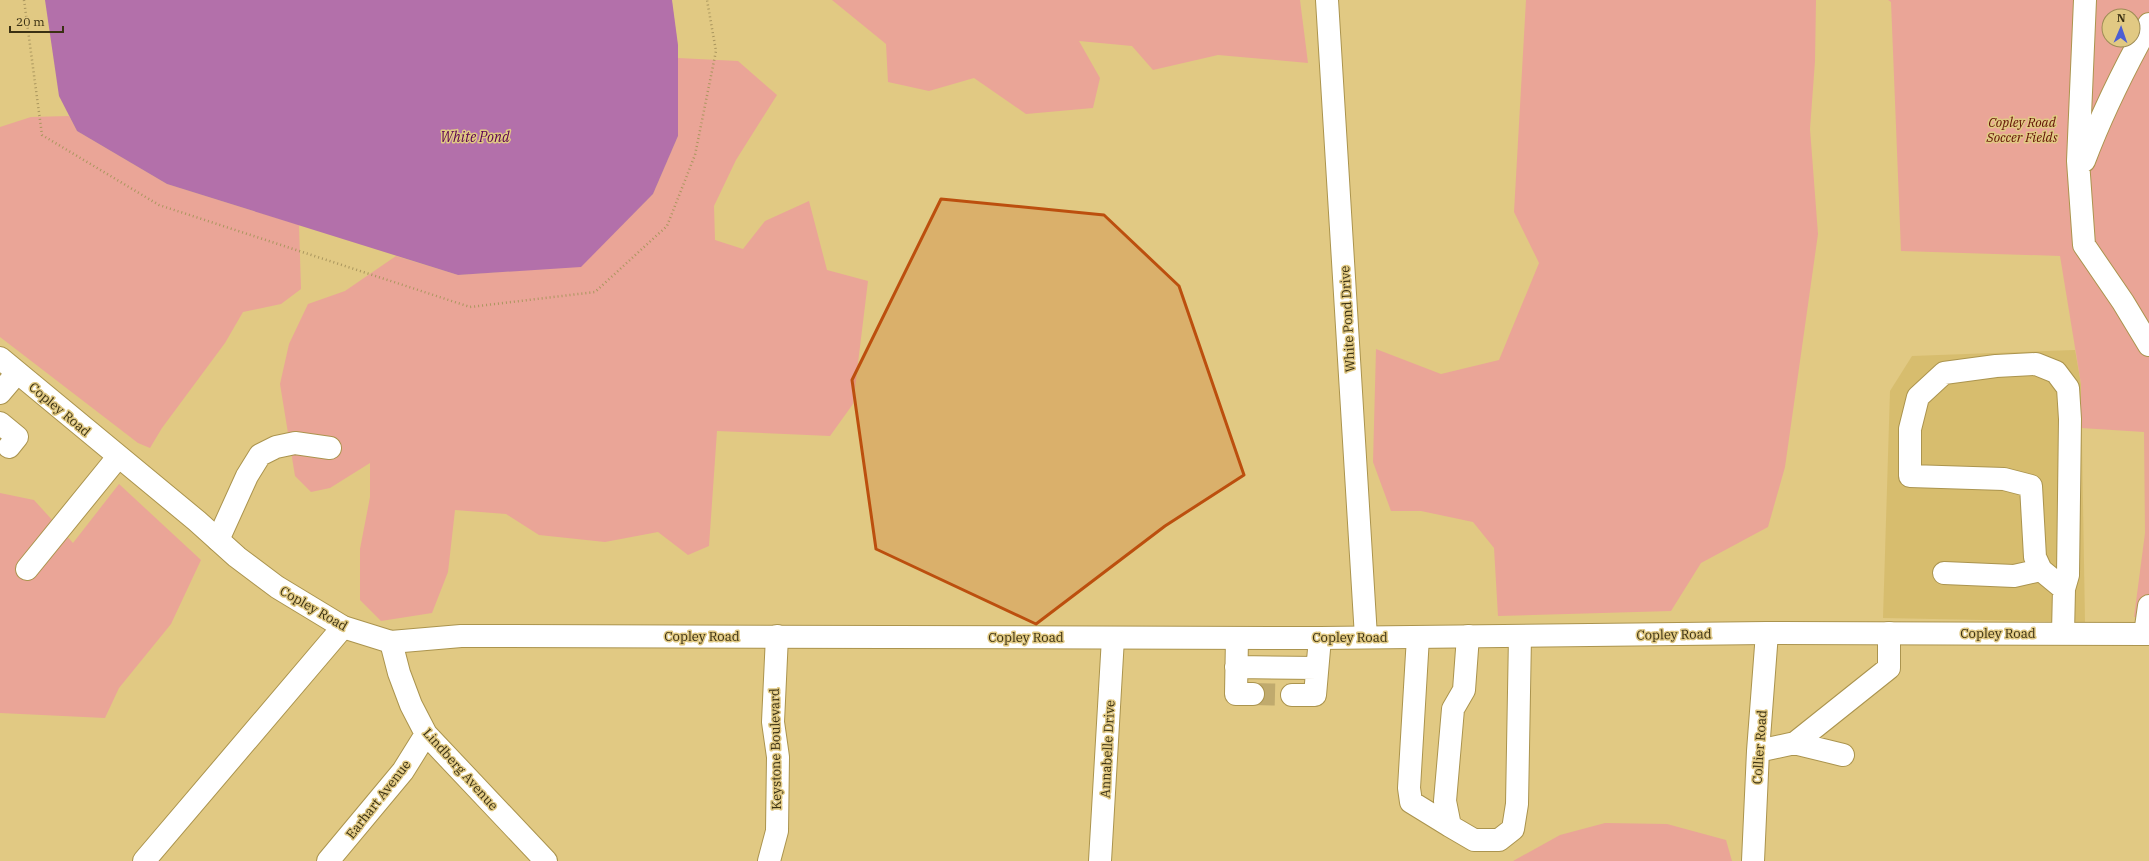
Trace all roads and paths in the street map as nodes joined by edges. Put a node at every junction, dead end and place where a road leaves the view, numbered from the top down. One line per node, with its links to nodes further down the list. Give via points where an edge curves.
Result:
1 (24, 0): 2 (path, via 42,135 159,206 470,307 595,292 667,226 695,155 716,51)
2 (707, 0)
3 (1327, 0): 33 (main road, White Pond Drive)
4 (2085, 2): 6 (main road)
5 (2149, 24): 6 (main road, via 2124,68)
6 (2079, 175): 7 (main road, via 2084,245)
7 (2149, 344)
8 (0, 358): 9 (main road, Copley Road)
9 (17, 373): 10 (main road); 14 (main road, Copley Road)
10 (0, 393)
11 (0, 423): 12 (main road)
12 (13, 442)
13 (330, 448): 15 (main road, via 296,443 276,447 260,456 247,476)
14 (118, 457): 15 (main road, Copley Road); 16 (main road)
15 (218, 540): 21 (main road, Copley Road, via 236,557 277,587)
16 (27, 569)
17 (2041, 570): 18 (main road, via 2014,576); 19 (main road); 19 (main road, via 2035,557 2031,486 2004,479 1910,476 1910,429 1918,397 1944,373 2036,364 2056,372 2068,388 2068,575)
18 (1944, 573)
19 (2064, 589): 24 (main road)
20 (2149, 606): 25 (main road)
21 (343, 627): 34 (main road, Copley Road); 44 (main road)
22 (1767, 633): 23 (main road, Copley Road); 28 (main road, Copley Road); 41 (main road, Collier Road)
23 (1889, 633): 24 (main road, Copley Road); 40 (main road, via 1889,668)
24 (2063, 634): 25 (main road, Copley Road)
25 (2147, 634)
26 (777, 636): 30 (main road, Copley Road); 34 (main road, Copley Road, via 461,636); 47 (main road, Keystone Boulevard, via 773,715 778,757 777,832)
27 (1468, 636): 28 (main road, Copley Road); 29 (main road, Copley Road); 43 (main road, via 1464,690 1453,709 1445,801)
28 (1520, 636): 43 (main road, via 1517,804 1513,829 1499,840 1474,840)
29 (1418, 637): 33 (main road, Copley Road); 43 (main road, via 1409,788 1411,802)
30 (1113, 638): 31 (main road, Copley Road); 48 (main road, Annabelle Drive)
31 (1237, 638): 32 (main road, Copley Road); 35 (main road)
32 (1320, 638): 33 (main road, Copley Road); 36 (main road)
33 (1366, 638)
34 (391, 642): 39 (main road, Lindberg Avenue, via 409,699)
35 (1236, 667): 36 (main road); 37 (main road, via 1236,694)
36 (1317, 668): 38 (main road, via 1315,695)
37 (1252, 694)
38 (1292, 694)
39 (426, 734): 45 (main road, Earhart Avenue, via 403,771); 46 (main road, Lindberg Avenue)
40 (1794, 743): 41 (main road); 42 (main road)
41 (1758, 751): 49 (main road, Collier Road)
42 (1843, 754)
43 (1450, 826)
44 (144, 861)
45 (328, 861)
46 (546, 861)
47 (769, 861)
48 (1100, 861)
49 (1753, 861)

